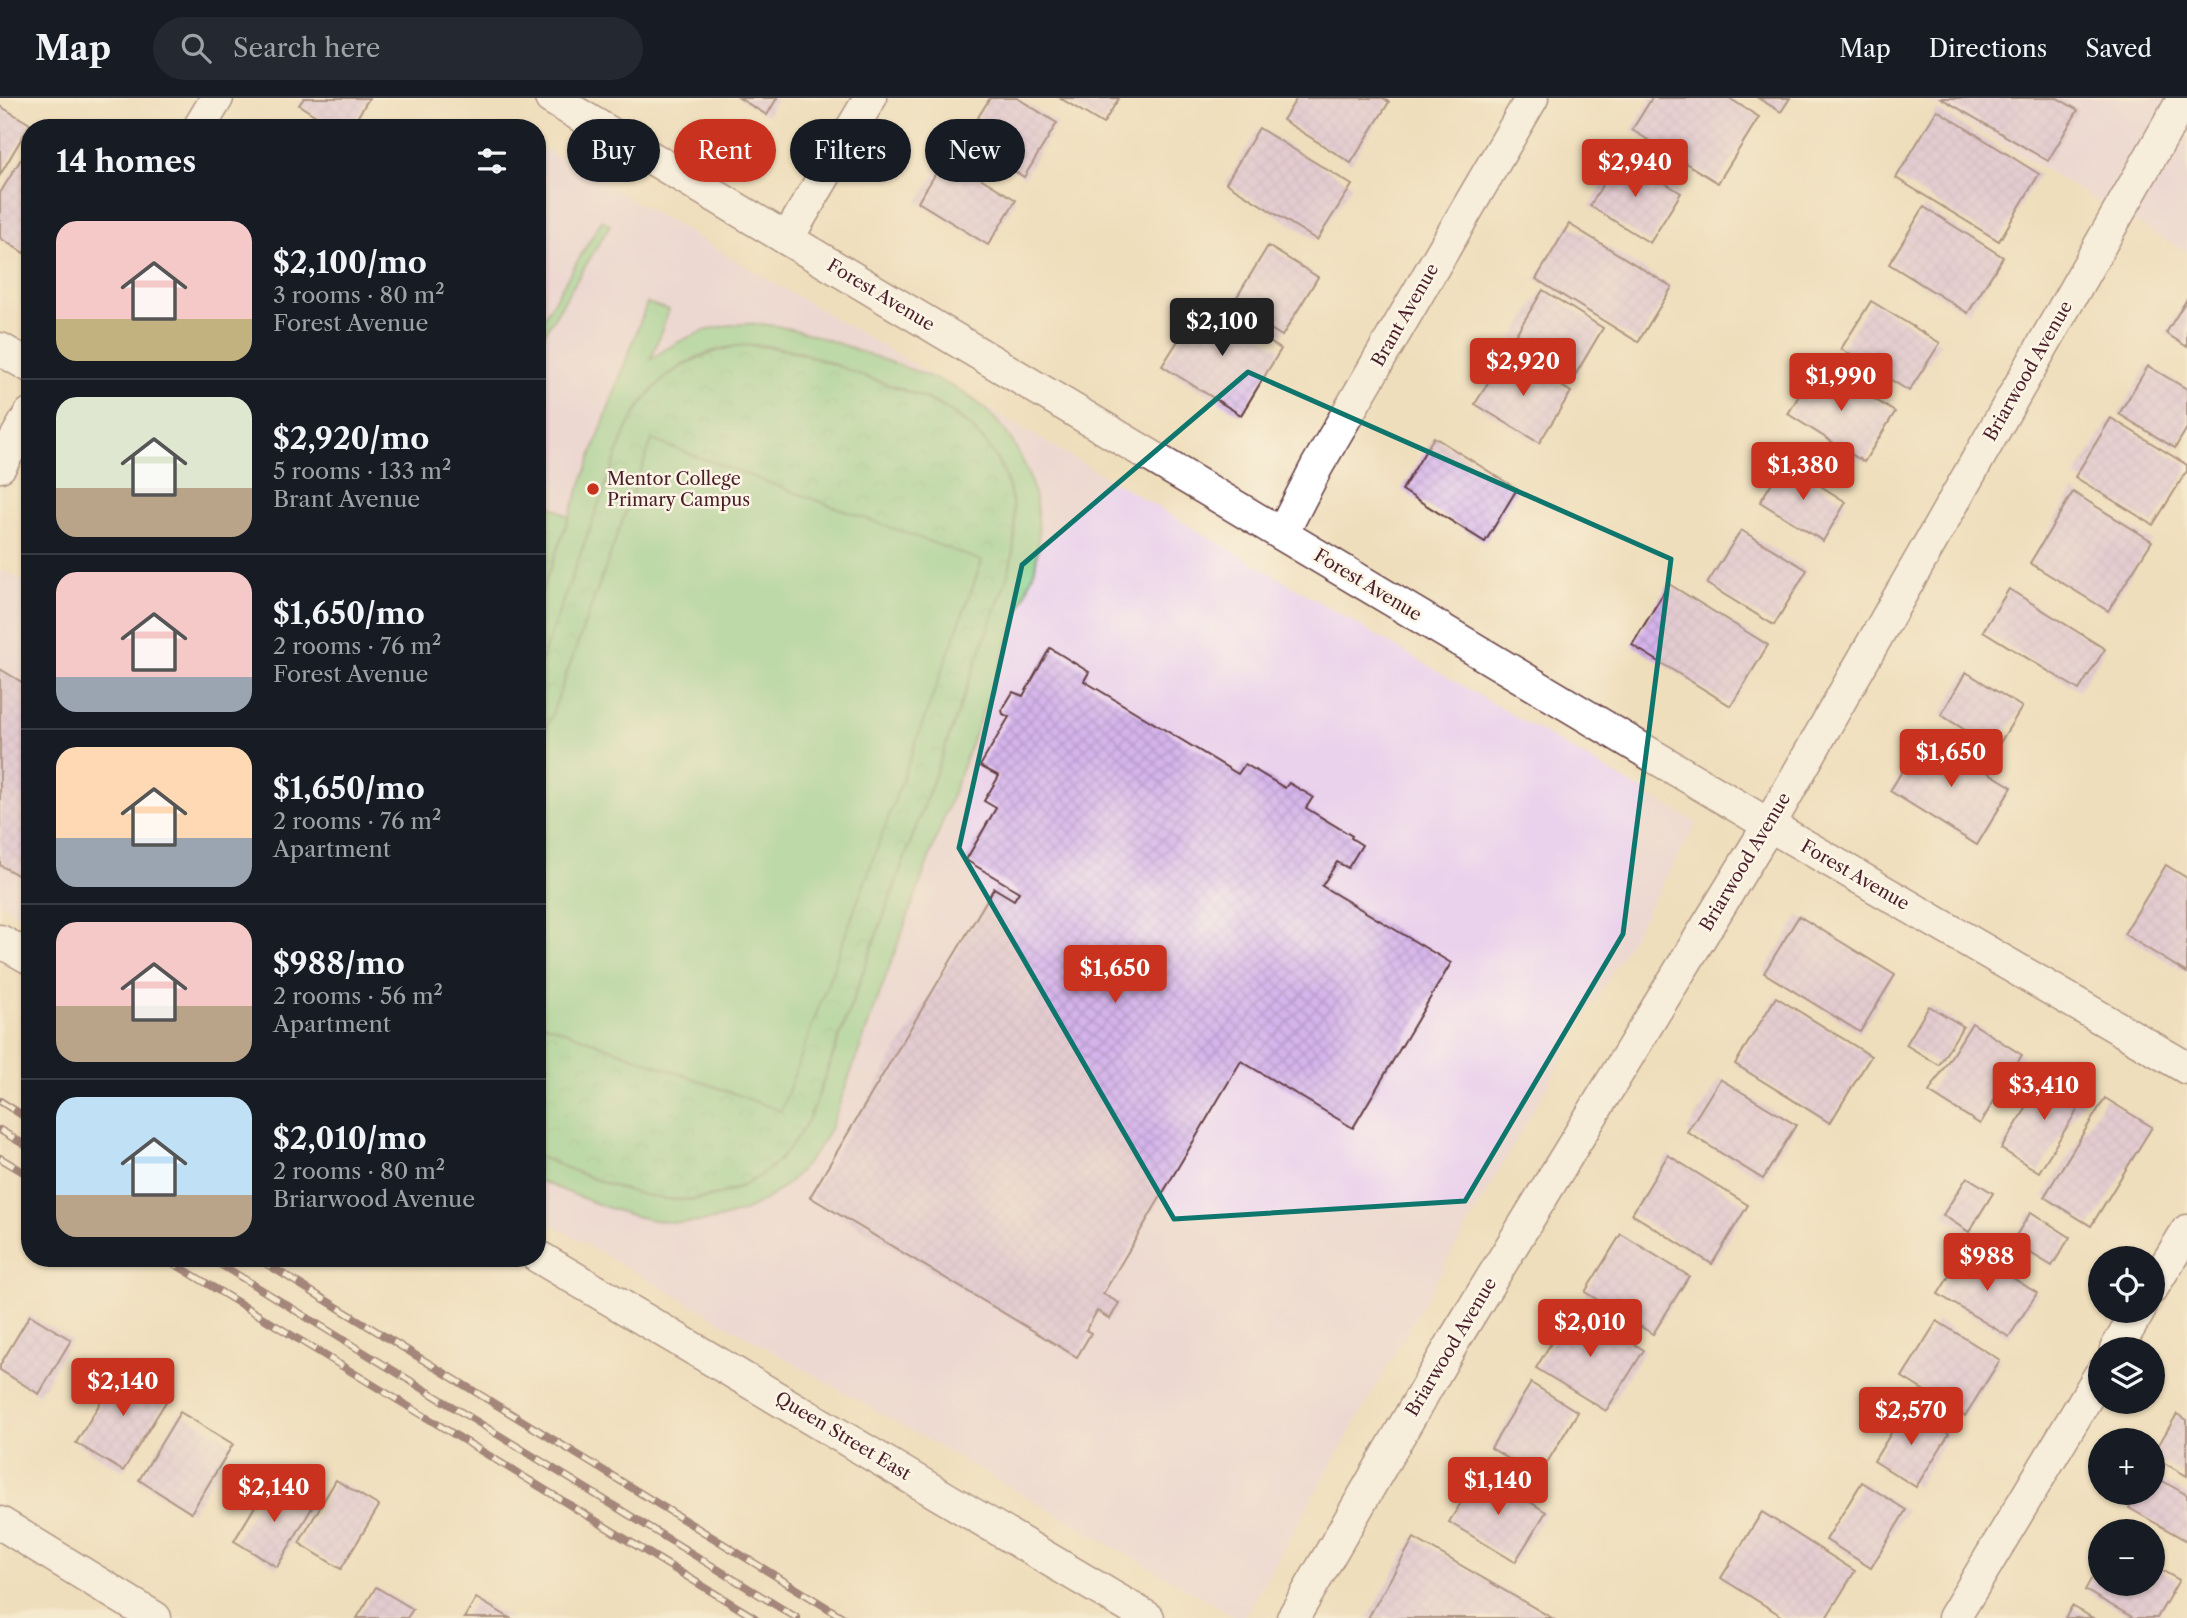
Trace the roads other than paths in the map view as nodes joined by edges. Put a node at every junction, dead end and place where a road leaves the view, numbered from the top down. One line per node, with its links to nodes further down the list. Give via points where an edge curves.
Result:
1 (217, 98): 6 (street)
2 (551, 98): 7 (street, Forest Avenue)
3 (870, 98): 7 (street)
4 (1532, 98): 12 (street, Brant Avenue)
5 (2184, 98): 13 (street, Briarwood Avenue)
6 (204, 119)
7 (787, 239): 12 (street, Forest Avenue)
8 (0, 349): 9 (street)
9 (21, 361)
10 (21, 430): 11 (street)
11 (0, 466)
12 (1282, 534): 13 (street, Forest Avenue)
13 (1769, 825): 16 (street, Forest Avenue); 24 (street, Briarwood Avenue, via 1456,1337)
14 (0, 941): 15 (street)
15 (21, 953)
16 (2187, 1068)
17 (2187, 1231): 19 (street)
18 (546, 1261): 23 (street, Queen Street East)
19 (2165, 1267)
20 (2088, 1396): 25 (street)
21 (0, 1523): 22 (street)
22 (155, 1618)
23 (1148, 1618)
24 (1293, 1618)
25 (1954, 1618)

